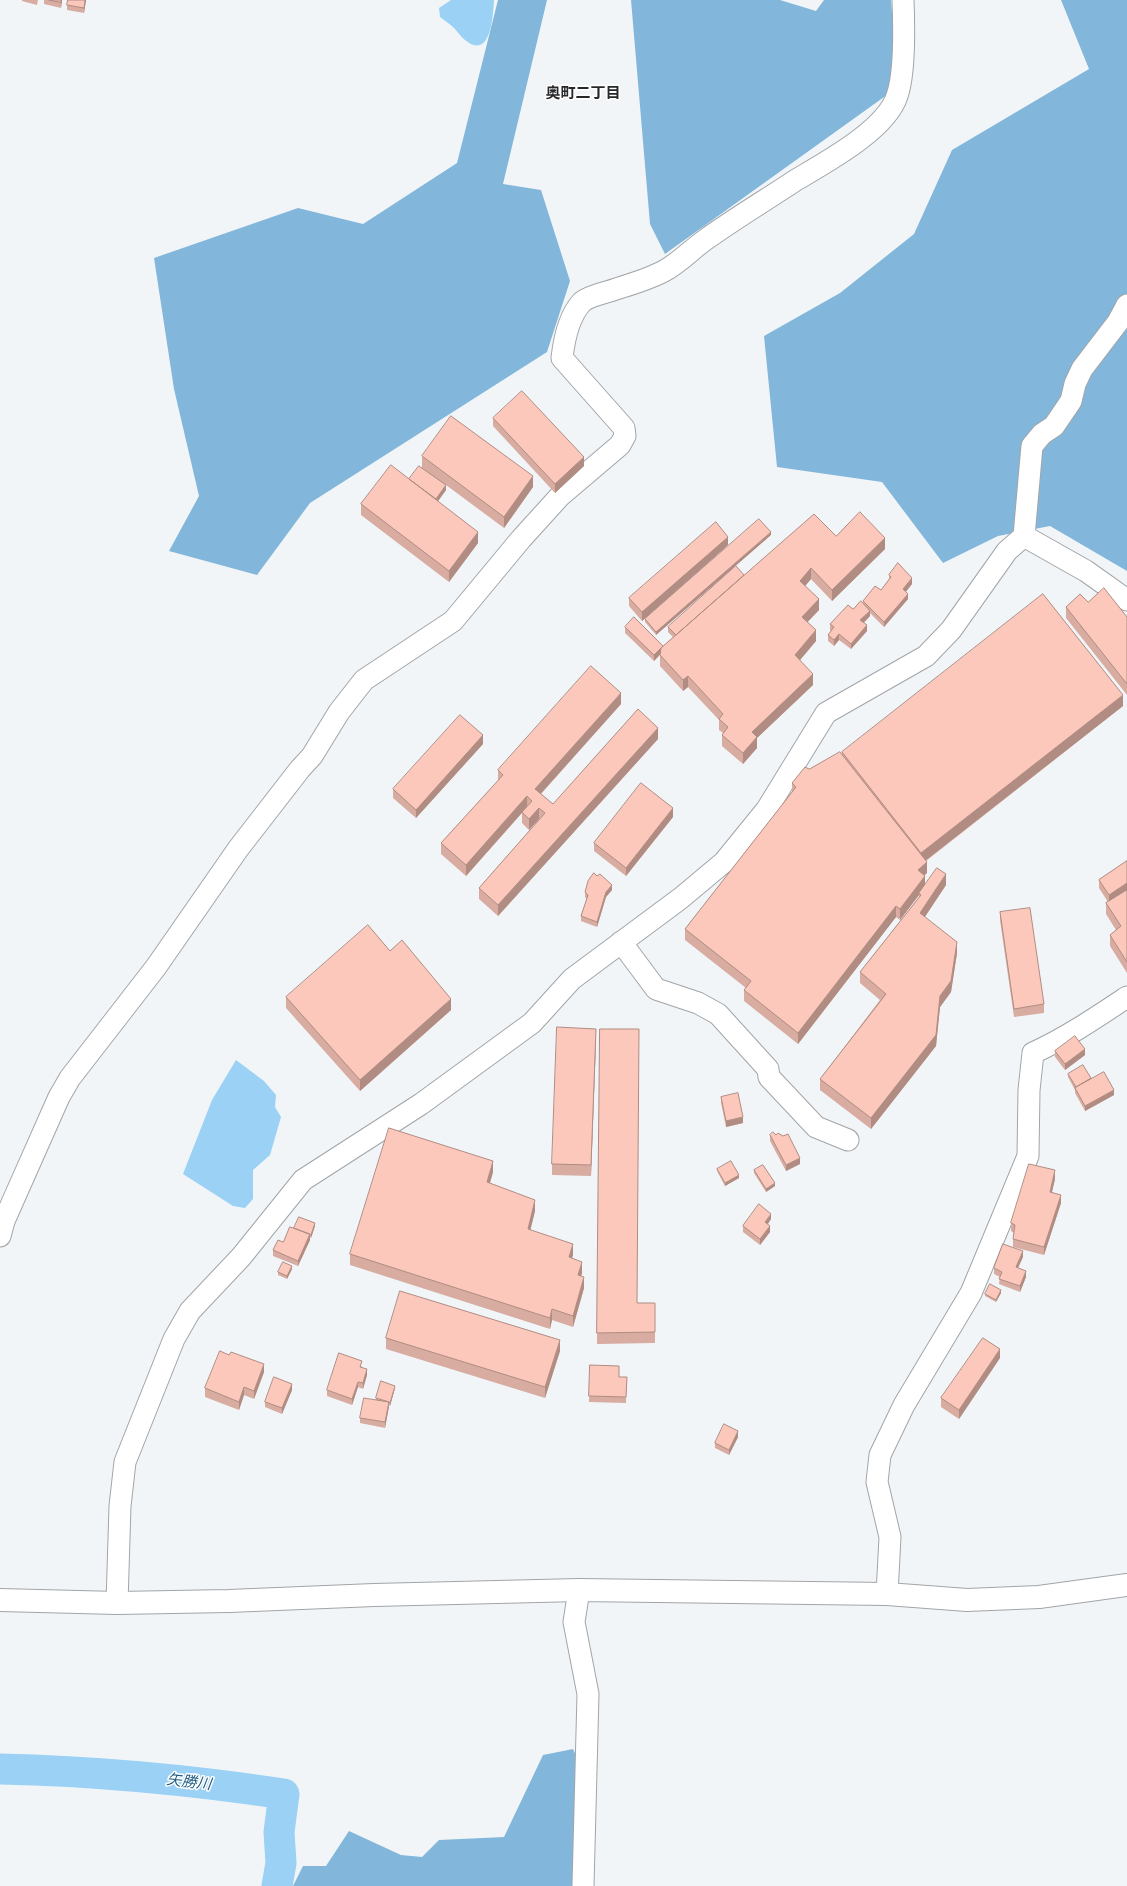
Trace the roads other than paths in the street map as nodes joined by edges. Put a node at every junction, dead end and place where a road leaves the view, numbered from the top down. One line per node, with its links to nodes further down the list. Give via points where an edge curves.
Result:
1 (903, 0): 8 (street, via 902,76 897,97 888,113 872,130 704,240 664,271 583,301 576,310 566,336 562,358 624,428 625,436 620,445 560,496 453,621 364,680 339,712 312,756 238,849 156,967 70,1078 55,1104 4,1221)
2 (1127, 305): 3 (street, via 1118,322 1082,369 1071,401 1054,426 1042,434 1032,446)
3 (1024, 536): 4 (street, via 1086,571); 5 (street, via 1007,551 951,630 926,656 826,713 766,809 724,862 681,898)
4 (1127, 600)
5 (621, 942): 7 (street, via 656,988 698,1003 718,1014 768,1069 769,1077 816,1127); 13 (street, via 572,979 532,1023 421,1104 303,1180 241,1257 190,1311 174,1339 125,1462 120,1506)
6 (1127, 996): 11 (street, via 1098,1017 1033,1054 1028,1090 1028,1156 971,1293 904,1404 880,1455 877,1482 890,1537)
7 (848, 1140)
8 (0, 1236)
9 (1127, 1585): 11 (street, via 1040,1597 967,1600)
10 (579, 1590): 11 (street); 13 (street); 14 (street, via 574,1622 588,1694)
11 (887, 1594)
12 (0, 1600): 13 (street)
13 (117, 1603)
14 (583, 1886)

